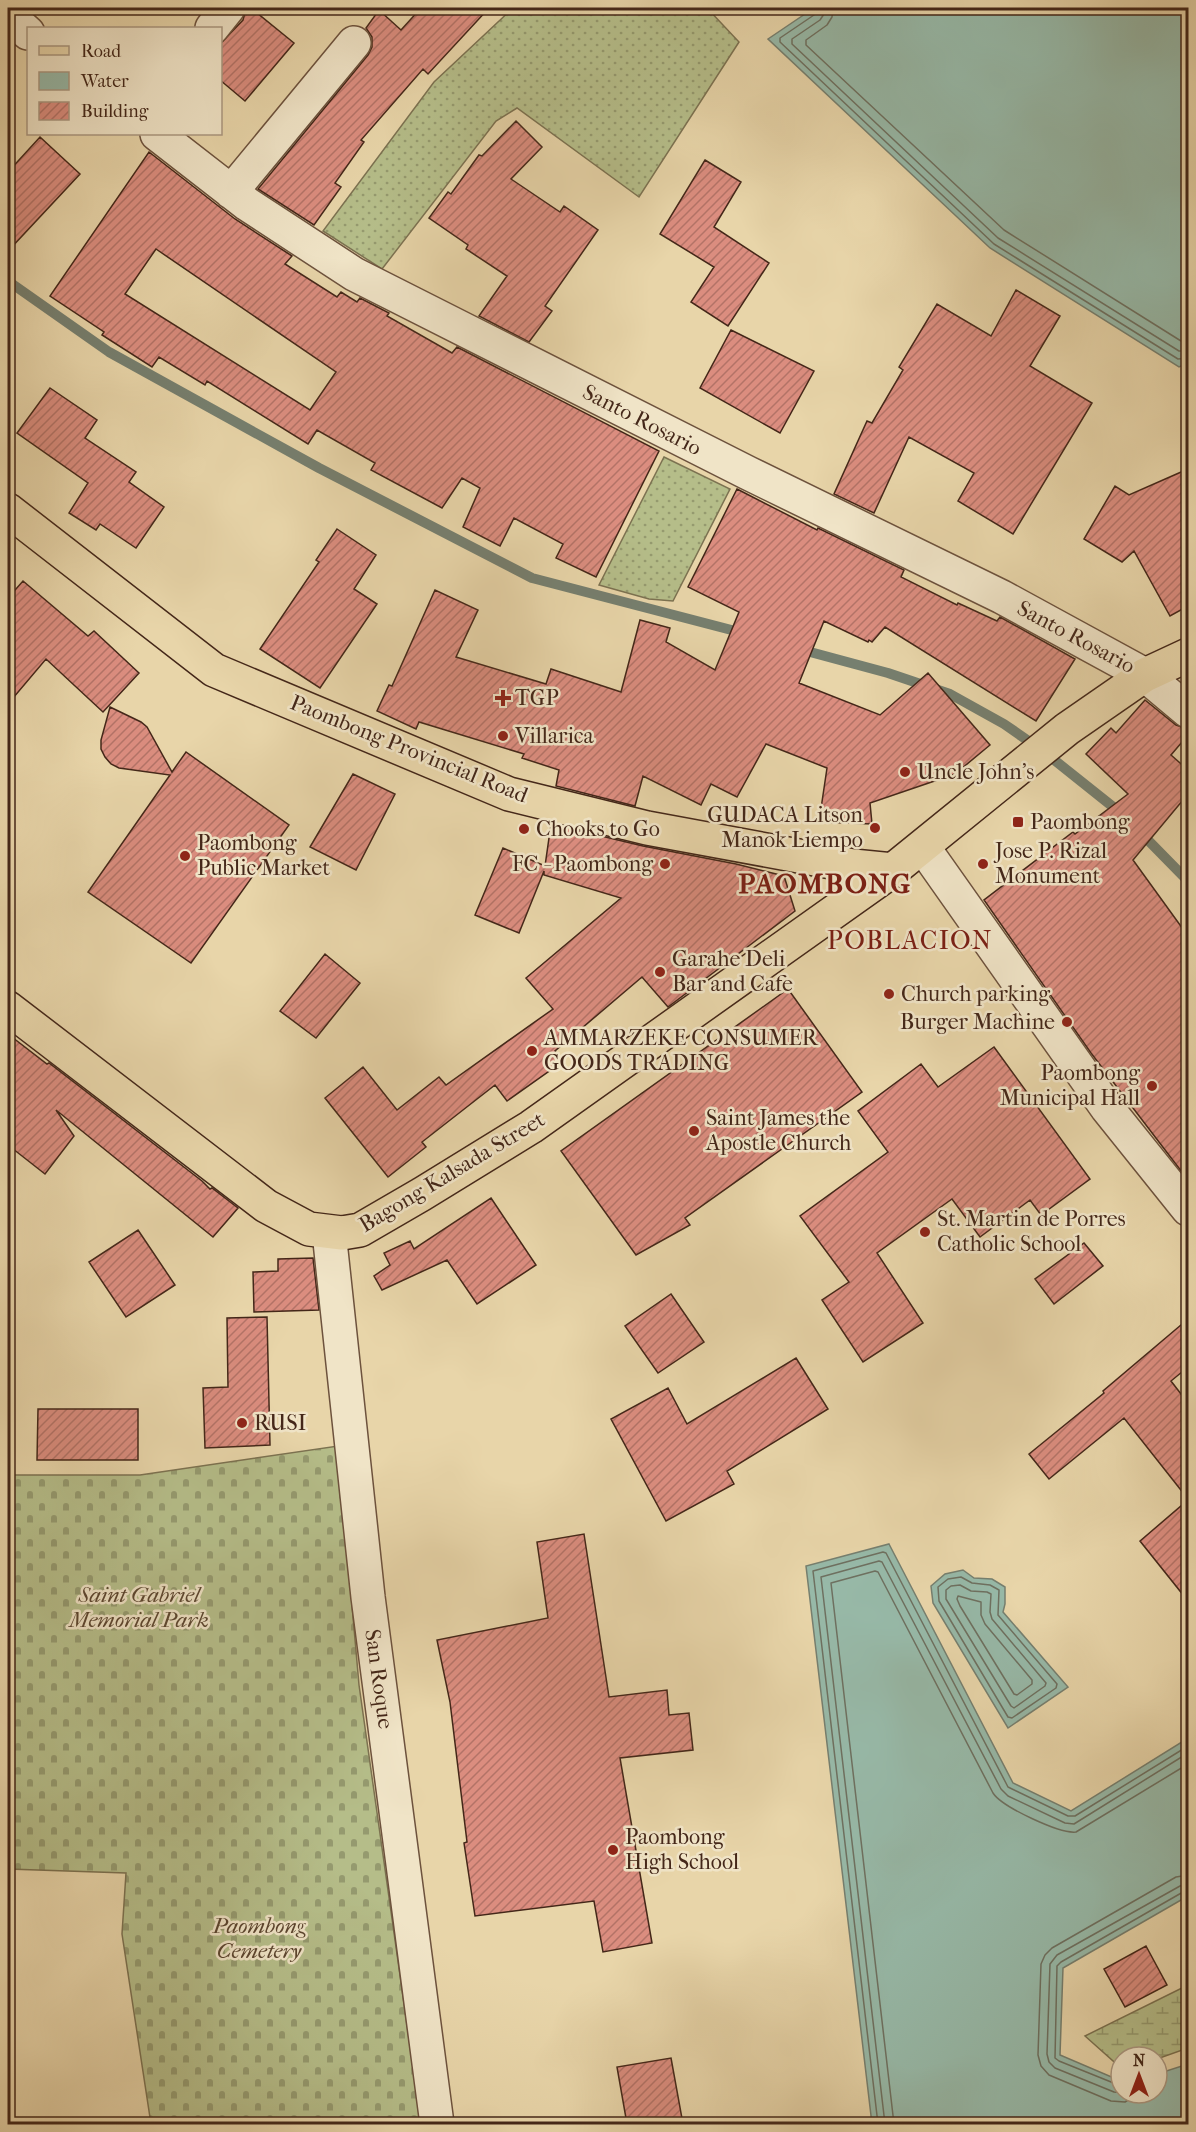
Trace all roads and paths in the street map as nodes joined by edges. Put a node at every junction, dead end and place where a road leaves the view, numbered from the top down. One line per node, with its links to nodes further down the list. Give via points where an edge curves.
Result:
1 (228, 8): 3 (street)
2 (8, 15): 4 (street)
3 (213, 27)
4 (27, 32)
5 (354, 43): 7 (street)
6 (158, 135): 7 (street, Santo Rosario)
7 (231, 192): 10 (street, Santo Rosario, via 354,274 1002,597)
8 (8, 510): 13 (main road, Paombong Provincial Road, via 214,670 509,794 646,828)
9 (1188, 655): 10 (main road)
10 (1145, 675): 11 (street, Santo Rosario); 12 (main road, via 1066,729)
11 (1188, 711)
12 (922, 847): 13 (main road); 15 (street, via 1107,1108)
13 (892, 870): 16 (main road, Bagong Kalsada Street, via 531,1127 360,1230)
14 (8, 1008): 16 (main road, Bagong Kalsada Street, via 266,1206 309,1229)
15 (1188, 1209)
16 (329, 1232): 17 (street, San Roque, via 368,1598)
17 (437, 2124)

